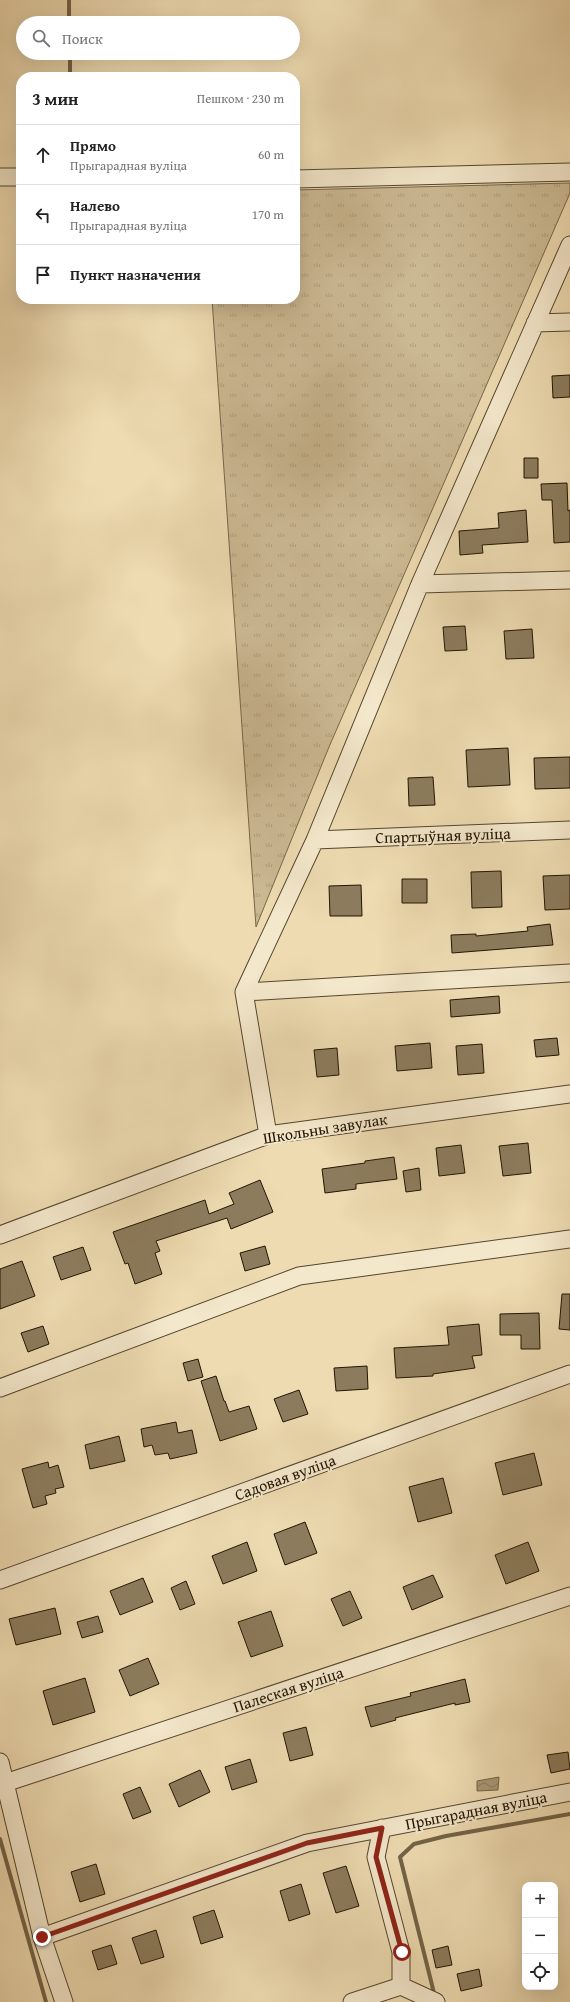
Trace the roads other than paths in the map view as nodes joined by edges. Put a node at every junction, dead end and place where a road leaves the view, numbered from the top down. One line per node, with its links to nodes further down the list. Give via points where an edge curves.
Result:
1 (570, 172): 4 (street)
2 (0, 177): 3 (street)
3 (16, 177)
4 (300, 179)
5 (570, 245): 7 (street)
6 (570, 322): 7 (street)
7 (535, 323): 9 (street)
8 (570, 580): 9 (street)
9 (420, 584): 11 (street)
10 (570, 830): 11 (street, Спартыўная вуліца)
11 (315, 840): 13 (street)
12 (570, 973): 13 (street)
13 (244, 992): 15 (street)
14 (570, 1094): 15 (street, Школьны завулак)
15 (268, 1135): 16 (street, Школьны завулак)
16 (0, 1235)
17 (570, 1239): 19 (street, via 299,1276)
18 (570, 1374): 20 (street, Садовая вуліца)
19 (0, 1388)
20 (0, 1580)
21 (570, 1596): 23 (street, Палеская вуліца)
22 (0, 1762): 23 (street)
23 (5, 1782): 26 (street)
24 (570, 1792): 25 (street, Прыгарадная вуліца)
25 (382, 1828): 26 (street, Прыгарадная вуліца, via 307,1843); 27 (street, Прыгарадная вуліца, via 376,1857 402,1952)
26 (42, 1937): 28 (street)
27 (401, 1986): 29 (street); 30 (street)
28 (64, 2002)
29 (352, 2002)
30 (436, 2002)

